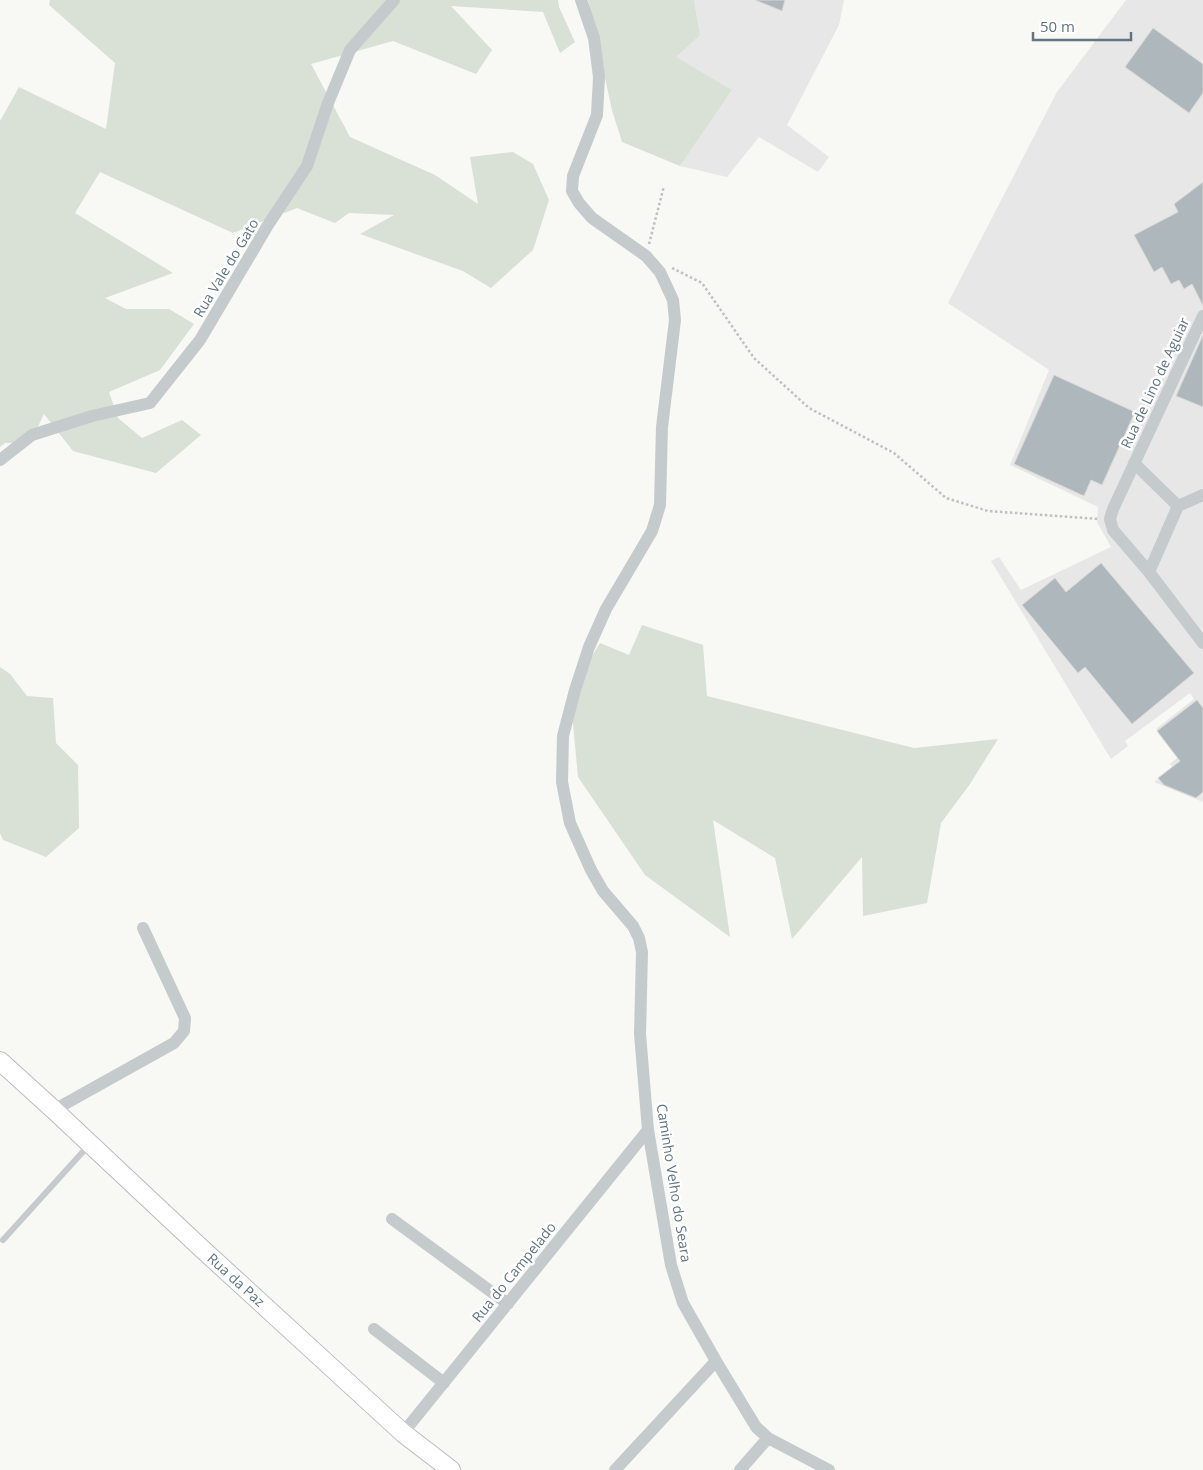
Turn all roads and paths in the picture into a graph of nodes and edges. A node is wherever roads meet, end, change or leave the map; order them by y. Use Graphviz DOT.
graph roads {
  1 [pos="394,0"];
  2 [pos="581,0"];
  3 [pos="664,186"];
  4 [pos="646,256"];
  5 [pos="670,268"];
  6 [pos="1203,316"];
  7 [pos="0,460"];
  8 [pos="1134,463"];
  9 [pos="1203,495"];
  10 [pos="1178,506"];
  11 [pos="1110,519"];
  12 [pos="1149,572"];
  13 [pos="1203,643"];
  14 [pos="143,928"];
  15 [pos="0,1047"];
  16 [pos="0,1061"];
  17 [pos="27,1084"];
  18 [pos="54,1110"];
  19 [pos="648,1130"];
  20 [pos="90,1144"];
  21 [pos="392,1218"];
  22 [pos="4,1240"];
  23 [pos="508,1304"];
  24 [pos="374,1329"];
  25 [pos="716,1362"];
  26 [pos="444,1383"];
  27 [pos="403,1433"];
  28 [pos="768,1438"];
  29 [pos="451,1470"];
  30 [pos="615,1470"];
  31 [pos="740,1470"];
  32 [pos="829,1470"];
  1 -- 7 [label="street, Rua Vale do Gato"];
  2 -- 4 [label="street, Caminho Velho do Seara"];
  3 -- 4 [label="path"];
  4 -- 19 [label="street, Caminho Velho do Seara"];
  5 -- 11 [label="path"];
  6 -- 8 [label="street, Rua de Lino de Aguiar"];
  8 -- 10 [label="street"];
  8 -- 11 [label="street, Rua de Lino de Aguiar"];
  9 -- 10 [label="street"];
  10 -- 12 [label="street"];
  11 -- 12 [label="street"];
  12 -- 13 [label="street"];
  14 -- 18 [label="street"];
  15 -- 17 [label="main road"];
  16 -- 17 [label="main road"];
  17 -- 18 [label="main road, Rua da Paz"];
  18 -- 20 [label="main road, Rua da Paz"];
  19 -- 23 [label="street, Rua do Campelado"];
  19 -- 25 [label="street, Caminho Velho do Seara"];
  20 -- 22 [label="lane"];
  20 -- 27 [label="main road, Rua da Paz"];
  21 -- 23 [label="street"];
  23 -- 26 [label="street, Rua do Campelado"];
  24 -- 26 [label="street"];
  25 -- 28 [label="street, Caminho Velho do Seara"];
  25 -- 30 [label="street"];
  26 -- 27 [label="street, Rua do Campelado"];
  27 -- 29 [label="main road, Rua da Paz"];
  28 -- 31 [label="street"];
  28 -- 32 [label="street, Caminho Velho do Seara"];
}
